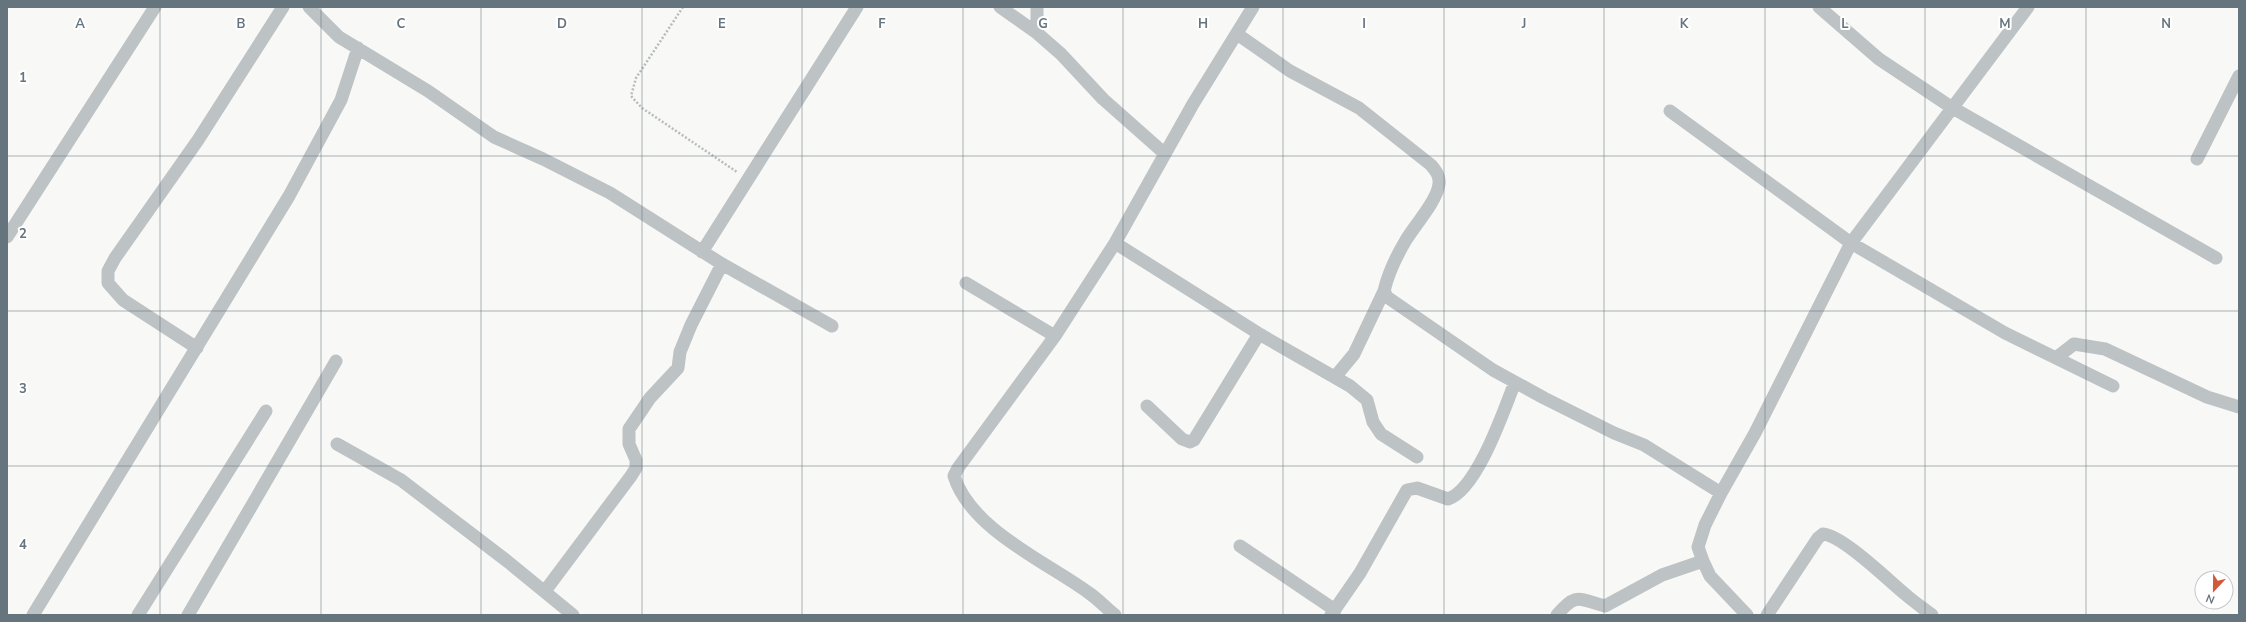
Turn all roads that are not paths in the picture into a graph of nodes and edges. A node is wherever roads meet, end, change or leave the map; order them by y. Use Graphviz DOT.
graph roads {
  1 [pos="155,7"];
  2 [pos="284,7"];
  3 [pos="309,7"];
  4 [pos="857,7"];
  5 [pos="1000,7"];
  6 [pos="1037,7"];
  7 [pos="1254,7"];
  8 [pos="1819,7"];
  9 [pos="2028,7"];
  10 [pos="1246,13"];
  11 [pos="1038,33"];
  12 [pos="1237,34"];
  13 [pos="358,48"];
  14 [pos="2239,76"];
  15 [pos="1951,107"];
  16 [pos="1670,111"];
  17 [pos="1164,153"];
  18 [pos="2197,159"];
  19 [pos="7,237"];
  20 [pos="1114,243"];
  21 [pos="1851,243"];
  22 [pos="702,252"];
  23 [pos="2216,258"];
  24 [pos="722,264"];
  25 [pos="966,283"];
  26 [pos="1384,291"];
  27 [pos="832,326"];
  28 [pos="1258,334"];
  29 [pos="1055,336"];
  30 [pos="197,348"];
  31 [pos="2056,358"];
  32 [pos="336,361"];
  33 [pos="1335,377"];
  34 [pos="1515,382"];
  35 [pos="2114,386"];
  36 [pos="1147,406"];
  37 [pos="2239,407"];
  38 [pos="266,411"];
  39 [pos="337,444"];
  40 [pos="1417,457"];
  41 [pos="1721,493"];
  42 [pos="1240,546"];
  43 [pos="1703,561"];
  44 [pos="545,592"];
  45 [pos="1333,613"];
  46 [pos="33,615"];
  47 [pos="138,615"];
  48 [pos="188,615"];
  49 [pos="573,615"];
  50 [pos="1115,615"];
  51 [pos="1557,615"];
  52 [pos="1747,615"];
  53 [pos="1766,615"];
  54 [pos="1932,615"];
  1 -- 19 [label="street"];
  2 -- 30 [label="street"];
  3 -- 13 [label="street"];
  4 -- 22 [label="street"];
  5 -- 11 [label="street"];
  6 -- 11 [label="street"];
  7 -- 10 [label="street"];
  8 -- 15 [label="street"];
  9 -- 15 [label="street"];
  10 -- 12 [label="street"];
  11 -- 17 [label="street"];
  12 -- 17 [label="street"];
  12 -- 26 [label="street"];
  13 -- 22 [label="street"];
  13 -- 30 [label="street"];
  14 -- 18 [label="street"];
  15 -- 21 [label="street"];
  15 -- 23 [label="street"];
  16 -- 21 [label="street"];
  17 -- 20 [label="street"];
  20 -- 28 [label="street"];
  20 -- 29 [label="street"];
  21 -- 31 [label="street"];
  21 -- 41 [label="street"];
  22 -- 24 [label="street"];
  24 -- 27 [label="street"];
  24 -- 44 [label="street"];
  25 -- 29 [label="street"];
  26 -- 33 [label="street"];
  26 -- 34 [label="street"];
  28 -- 33 [label="street"];
  28 -- 36 [label="street"];
  29 -- 50 [label="street"];
  30 -- 46 [label="street"];
  31 -- 35 [label="street"];
  31 -- 37 [label="street"];
  32 -- 48 [label="street"];
  33 -- 40 [label="street"];
  34 -- 41 [label="street"];
  34 -- 45 [label="street"];
  38 -- 47 [label="street"];
  39 -- 44 [label="street"];
  41 -- 43 [label="street"];
  42 -- 45 [label="street"];
  43 -- 51 [label="street"];
  43 -- 52 [label="street"];
  44 -- 49 [label="street"];
  53 -- 54 [label="street"];
}
